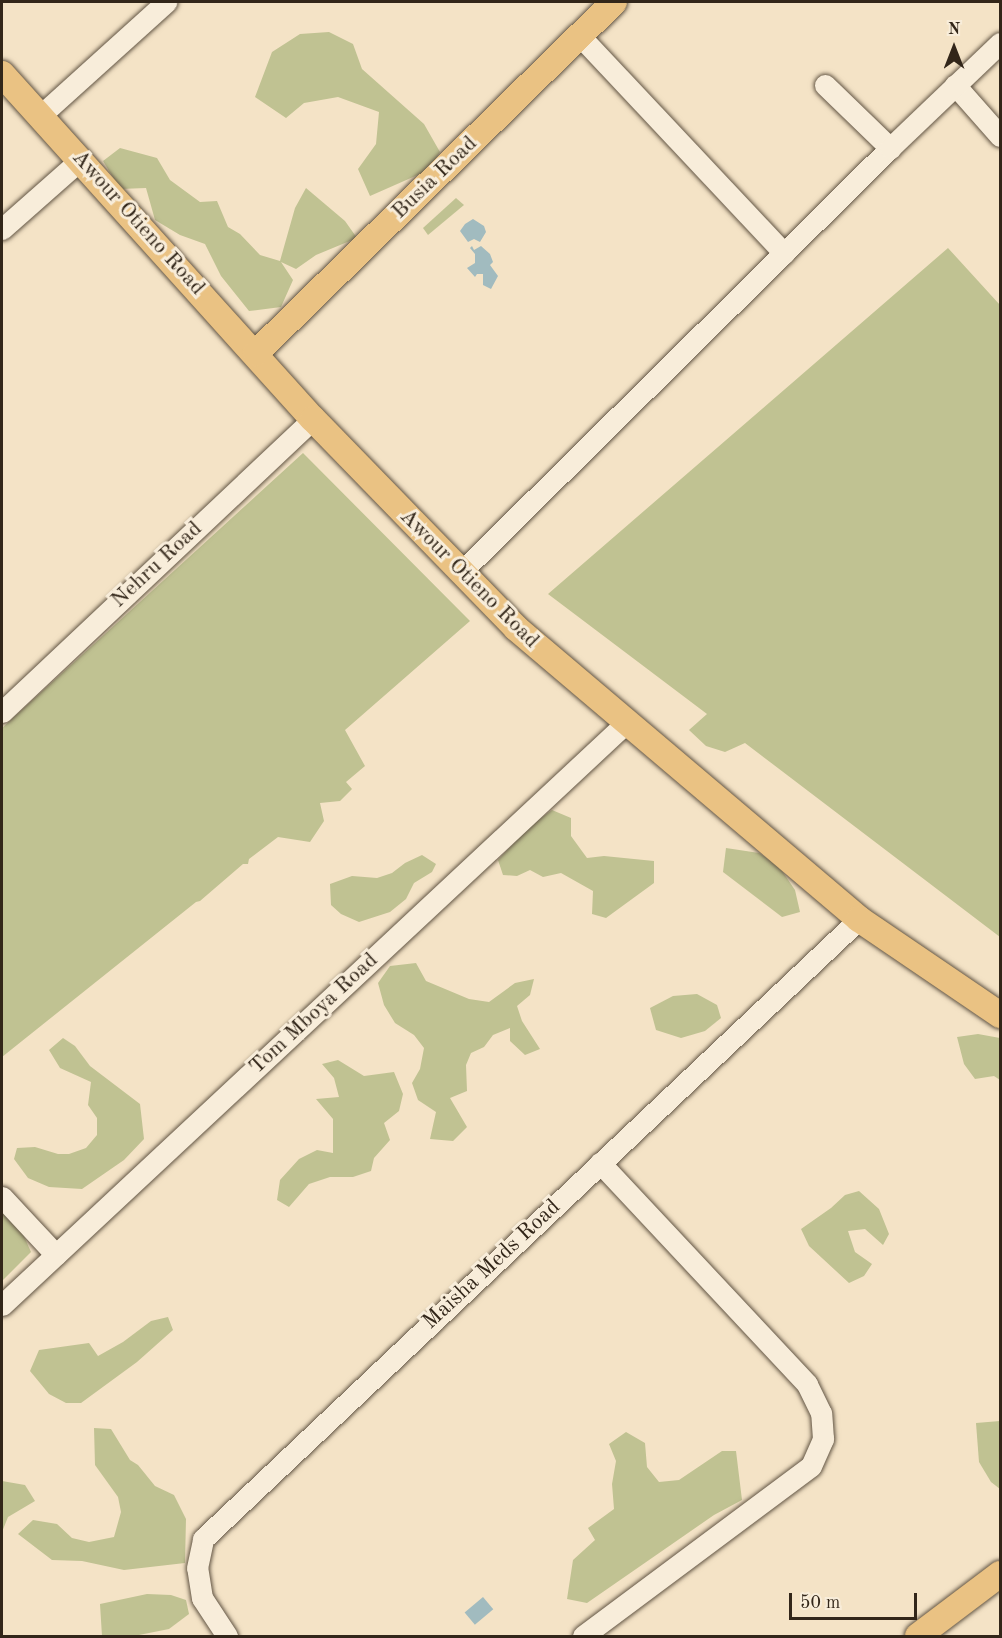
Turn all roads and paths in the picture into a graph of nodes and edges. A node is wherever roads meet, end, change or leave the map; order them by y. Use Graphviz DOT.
graph roads {
  1 [pos="166,2"];
  2 [pos="614,2"];
  3 [pos="580,36"];
  4 [pos="1000,43"];
  5 [pos="2,74"];
  6 [pos="825,85"];
  7 [pos="955,85"];
  8 [pos="41,115"];
  9 [pos="1000,136"];
  10 [pos="890,148"];
  11 [pos="81,159"];
  12 [pos="2,230"];
  13 [pos="784,253"];
  14 [pos="256,353"];
  15 [pos="313,419"];
  16 [pos="461,572"];
  17 [pos="2,712"];
  18 [pos="626,723"];
  19 [pos="859,919"];
  20 [pos="1000,1015"];
  21 [pos="600,1163"];
  22 [pos="2,1197"];
  23 [pos="56,1255"];
  24 [pos="2,1305"];
  25 [pos="1000,1574"];
  26 [pos="227,1636"];
  27 [pos="583,1636"];
  28 [pos="918,1636"];
  1 -- 8 [label="street"];
  2 -- 3 [label="main road, Busia Road"];
  3 -- 13 [label="street"];
  3 -- 14 [label="main road, Busia Road"];
  4 -- 7 [label="street"];
  5 -- 8 [label="main road, Awour Otieno Road"];
  6 -- 10 [label="street"];
  7 -- 9 [label="street"];
  7 -- 10 [label="street"];
  8 -- 11 [label="main road, Awour Otieno Road"];
  10 -- 13 [label="street"];
  11 -- 12 [label="street"];
  11 -- 14 [label="main road, Awour Otieno Road"];
  13 -- 16 [label="street"];
  14 -- 15 [label="main road, Awour Otieno Road"];
  15 -- 16 [label="main road, Awour Otieno Road"];
  15 -- 17 [label="street, Nehru Road"];
  16 -- 18 [label="main road, Awour Otieno Road"];
  18 -- 19 [label="main road, Awour Otieno Road"];
  18 -- 23 [label="street, Tom Mboya Road"];
  19 -- 20 [label="main road, Awour Otieno Road"];
  19 -- 21 [label="street, Maisha Meds Road"];
  21 -- 26 [label="street, Maisha Meds Road"];
  21 -- 27 [label="street"];
  22 -- 23 [label="street"];
  23 -- 24 [label="street, Tom Mboya Road"];
  25 -- 28 [label="main road"];
}
